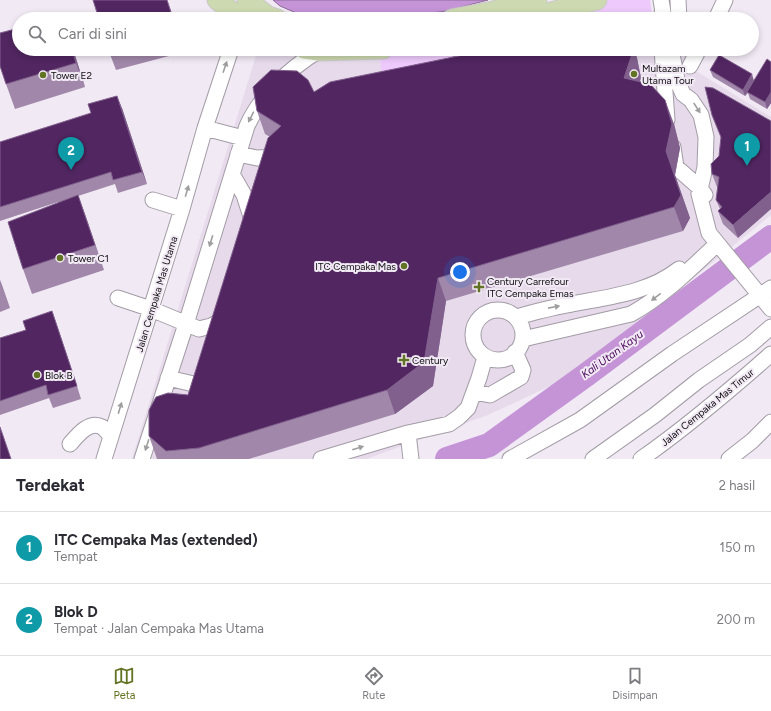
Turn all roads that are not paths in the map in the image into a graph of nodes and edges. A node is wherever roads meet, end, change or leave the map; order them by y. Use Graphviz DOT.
graph roads {
  1 [pos="217,0"];
  2 [pos="247,0"];
  3 [pos="537,0"];
  4 [pos="597,0"];
  5 [pos="661,0"];
  6 [pos="678,0"];
  7 [pos="725,0"];
  8 [pos="233,12"];
  9 [pos="263,12"];
  10 [pos="488,12"];
  11 [pos="551,12"];
  12 [pos="663,12"];
  13 [pos="679,12"];
  14 [pos="719,12"];
  15 [pos="229,56"];
  16 [pos="309,56"];
  17 [pos="471,56"];
  18 [pos="483,56"];
  19 [pos="662,56"];
  20 [pos="672,56"];
  21 [pos="695,56"];
  22 [pos="690,66"];
  23 [pos="664,82"];
  24 [pos="683,94"];
  25 [pos="649,98"];
  26 [pos="666,102"];
  27 [pos="205,128"];
  28 [pos="243,138"];
  29 [pos="238,154"];
  30 [pos="269,172"];
  31 [pos="232,174"];
  32 [pos="700,188"];
  33 [pos="722,197"];
  34 [pos="261,198"];
  35 [pos="153,200"];
  36 [pos="182,209"];
  37 [pos="716,242"];
  38 [pos="672,279"];
  39 [pos="766,292"];
  40 [pos="118,298"];
  41 [pos="151,309"];
  42 [pos="771,309"];
  43 [pos="516,317"];
  44 [pos="186,324"];
  45 [pos="771,327"];
  46 [pos="519,346"];
  47 [pos="771,354"];
  48 [pos="485,357"];
  49 [pos="168,378"];
  50 [pos="474,392"];
  51 [pos="213,402"];
  52 [pos="771,422"];
  53 [pos="408,433"];
  54 [pos="111,436"];
  55 [pos="70,444"];
  56 [pos="104,459"];
  57 [pos="142,459"];
  58 [pos="321,459"];
  59 [pos="411,459"];
  60 [pos="510,459"];
  61 [pos="593,459"];
  62 [pos="641,459"];
  63 [pos="729,459"];
  1 -- 8 [label="main road"];
  2 -- 9 [label="main road"];
  3 -- 10 [label="main road"];
  4 -- 11 [label="main road"];
  5 -- 12 [label="street"];
  6 -- 13 [label="street"];
  7 -- 14 [label="street"];
  27 -- 15 [label="street, Jalan Cempaka Mas Utama, one-way"];
  16 -- 28 [label="street, one-way"];
  17 -- 18 [label="street"];
  19 -- 23 [label="street"];
  20 -- 24 [label="street"];
  21 -- 22 [label="street"];
  23 -- 25 [label="street"];
  23 -- 26 [label="street"];
  24 -- 26 [label="street"];
  24 -- 32 [label="street, one-way"];
  26 -- 32 [label="street"];
  27 -- 28 [label="street"];
  36 -- 27 [label="street, Jalan Cempaka Mas Utama, one-way"];
  28 -- 29 [label="street"];
  29 -- 30 [label="street"];
  29 -- 31 [label="street"];
  31 -- 34 [label="street"];
  31 -- 44 [label="street, one-way"];
  32 -- 33 [label="street"];
  32 -- 37 [label="street"];
  35 -- 36 [label="street"];
  36 -- 41 [label="street, Jalan Cempaka Mas Utama"];
  37 -- 38 [label="street"];
  37 -- 39 [label="street"];
  43 -- 38 [label="street, one-way"];
  38 -- 46 [label="street, one-way"];
  39 -- 42 [label="street"];
  39 -- 60 [label="street"];
  40 -- 41 [label="street"];
  41 -- 44 [label="street"];
  54 -- 41 [label="street, Jalan Cempaka Mas Utama, one-way"];
  43 -- 46 [label="street"];
  43 -- 48 [label="street"];
  44 -- 44 [label="street"];
  44 -- 49 [label="street"];
  45 -- 61 [label="street"];
  46 -- 48 [label="street"];
  46 -- 50 [label="street"];
  47 -- 62 [label="street, Jalan Cempaka Mas Timur"];
  48 -- 50 [label="street"];
  49 -- 51 [label="street"];
  49 -- 57 [label="street, one-way"];
  50 -- 53 [label="street"];
  52 -- 63 [label="street"];
  58 -- 53 [label="street, one-way"];
  53 -- 59 [label="street"];
  54 -- 55 [label="street"];
  54 -- 56 [label="street, Jalan Cempaka Mas Utama"];
}
